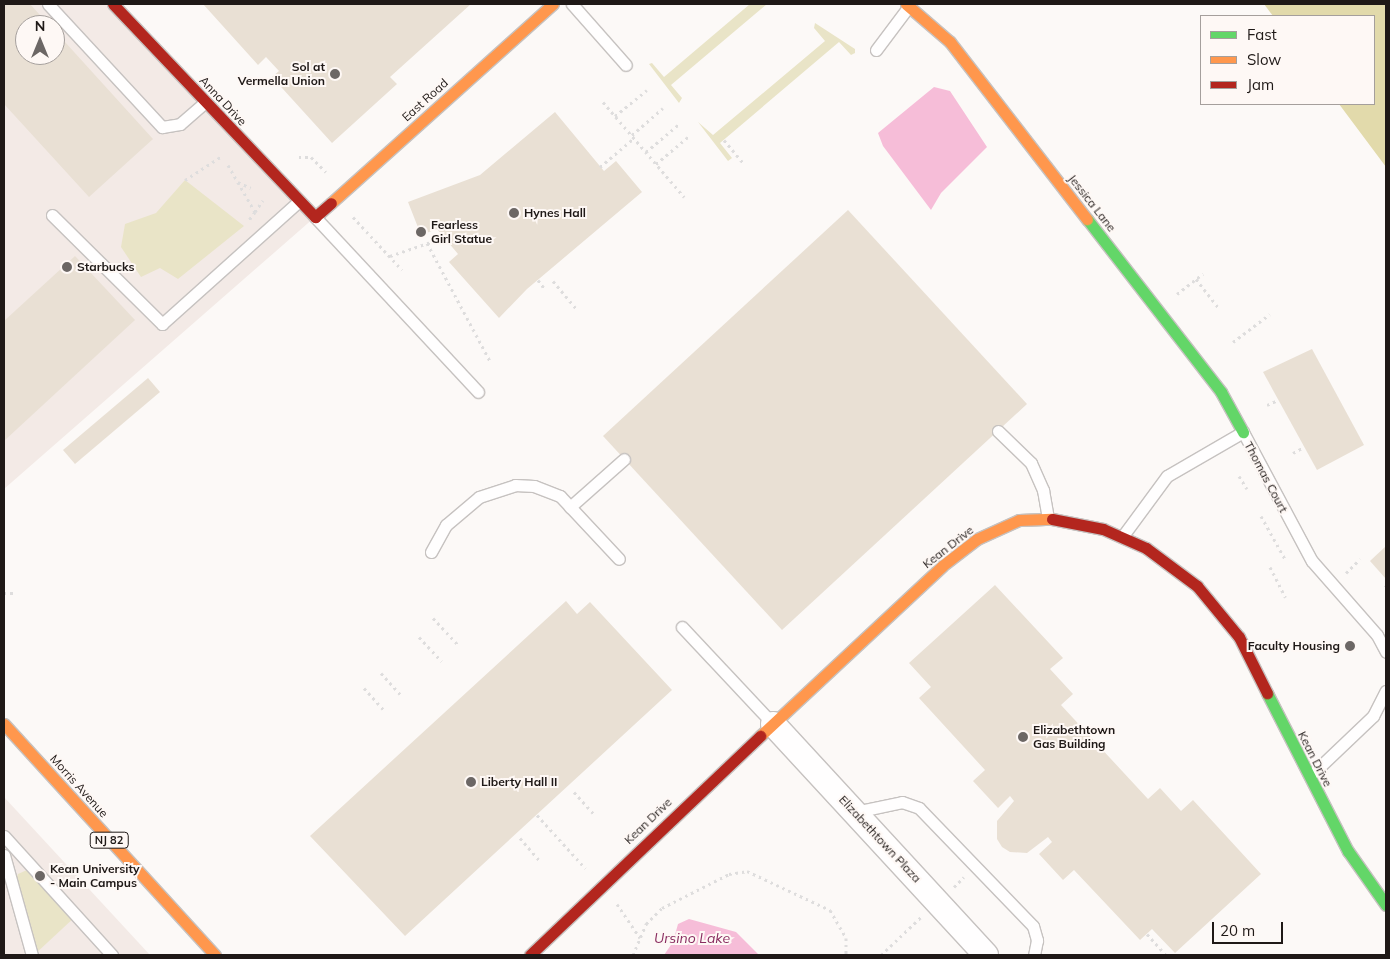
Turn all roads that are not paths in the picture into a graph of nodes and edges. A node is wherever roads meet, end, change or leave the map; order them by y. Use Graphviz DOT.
graph roads {
  1 [pos="48,4"];
  2 [pos="113,4"];
  3 [pos="553,4"];
  4 [pos="572,4"];
  5 [pos="908,5"];
  6 [pos="876,50"];
  7 [pos="626,65"];
  8 [pos="205,102"];
  9 [pos="299,201"];
  10 [pos="52,215"];
  11 [pos="314,217"];
  12 [pos="478,392"];
  13 [pos="998,431"];
  14 [pos="1243,432"];
  15 [pos="624,459"];
  16 [pos="570,507"];
  17 [pos="1048,519"];
  18 [pos="1122,537"];
  19 [pos="431,552"];
  20 [pos="619,560"];
  21 [pos="682,628"];
  22 [pos="1386,652"];
  23 [pos="1386,691"];
  24 [pos="4,724"];
  25 [pos="773,724"];
  26 [pos="1309,777"];
  27 [pos="855,812"];
  28 [pos="4,836"];
  29 [pos="4,855"];
  30 [pos="1386,905"];
  31 [pos="32,955"];
  32 [pos="112,955"];
  33 [pos="215,955"];
  34 [pos="530,955"];
  35 [pos="986,955"];
  36 [pos="1034,955"];
  1 -- 8 [label="lane"];
  2 -- 8 [label="street, Anna Drive"];
  3 -- 11 [label="street, East Road"];
  4 -- 7 [label="lane"];
  5 -- 6 [label="lane"];
  5 -- 14 [label="street, Jessica Lane"];
  8 -- 9 [label="street, Anna Drive"];
  9 -- 10 [label="lane"];
  9 -- 11 [label="street, Anna Drive"];
  11 -- 12 [label="lane"];
  13 -- 17 [label="lane"];
  14 -- 18 [label="lane, Thomas Court"];
  14 -- 22 [label="lane, Thomas Court"];
  15 -- 16 [label="lane"];
  16 -- 19 [label="lane"];
  16 -- 20 [label="lane"];
  17 -- 18 [label="street, Kean Drive"];
  17 -- 25 [label="street, Kean Drive"];
  18 -- 26 [label="street, Kean Drive"];
  21 -- 25 [label="lane"];
  23 -- 26 [label="lane"];
  24 -- 33 [label="street, Morris Avenue / NJ 82"];
  25 -- 27 [label="street, Elizabethtown Plaza"];
  25 -- 34 [label="street, Kean Drive"];
  26 -- 30 [label="street, Kean Drive"];
  27 -- 35 [label="street, Elizabethtown Plaza"];
  27 -- 36 [label="lane"];
  28 -- 32 [label="lane"];
  29 -- 31 [label="lane"];
}
